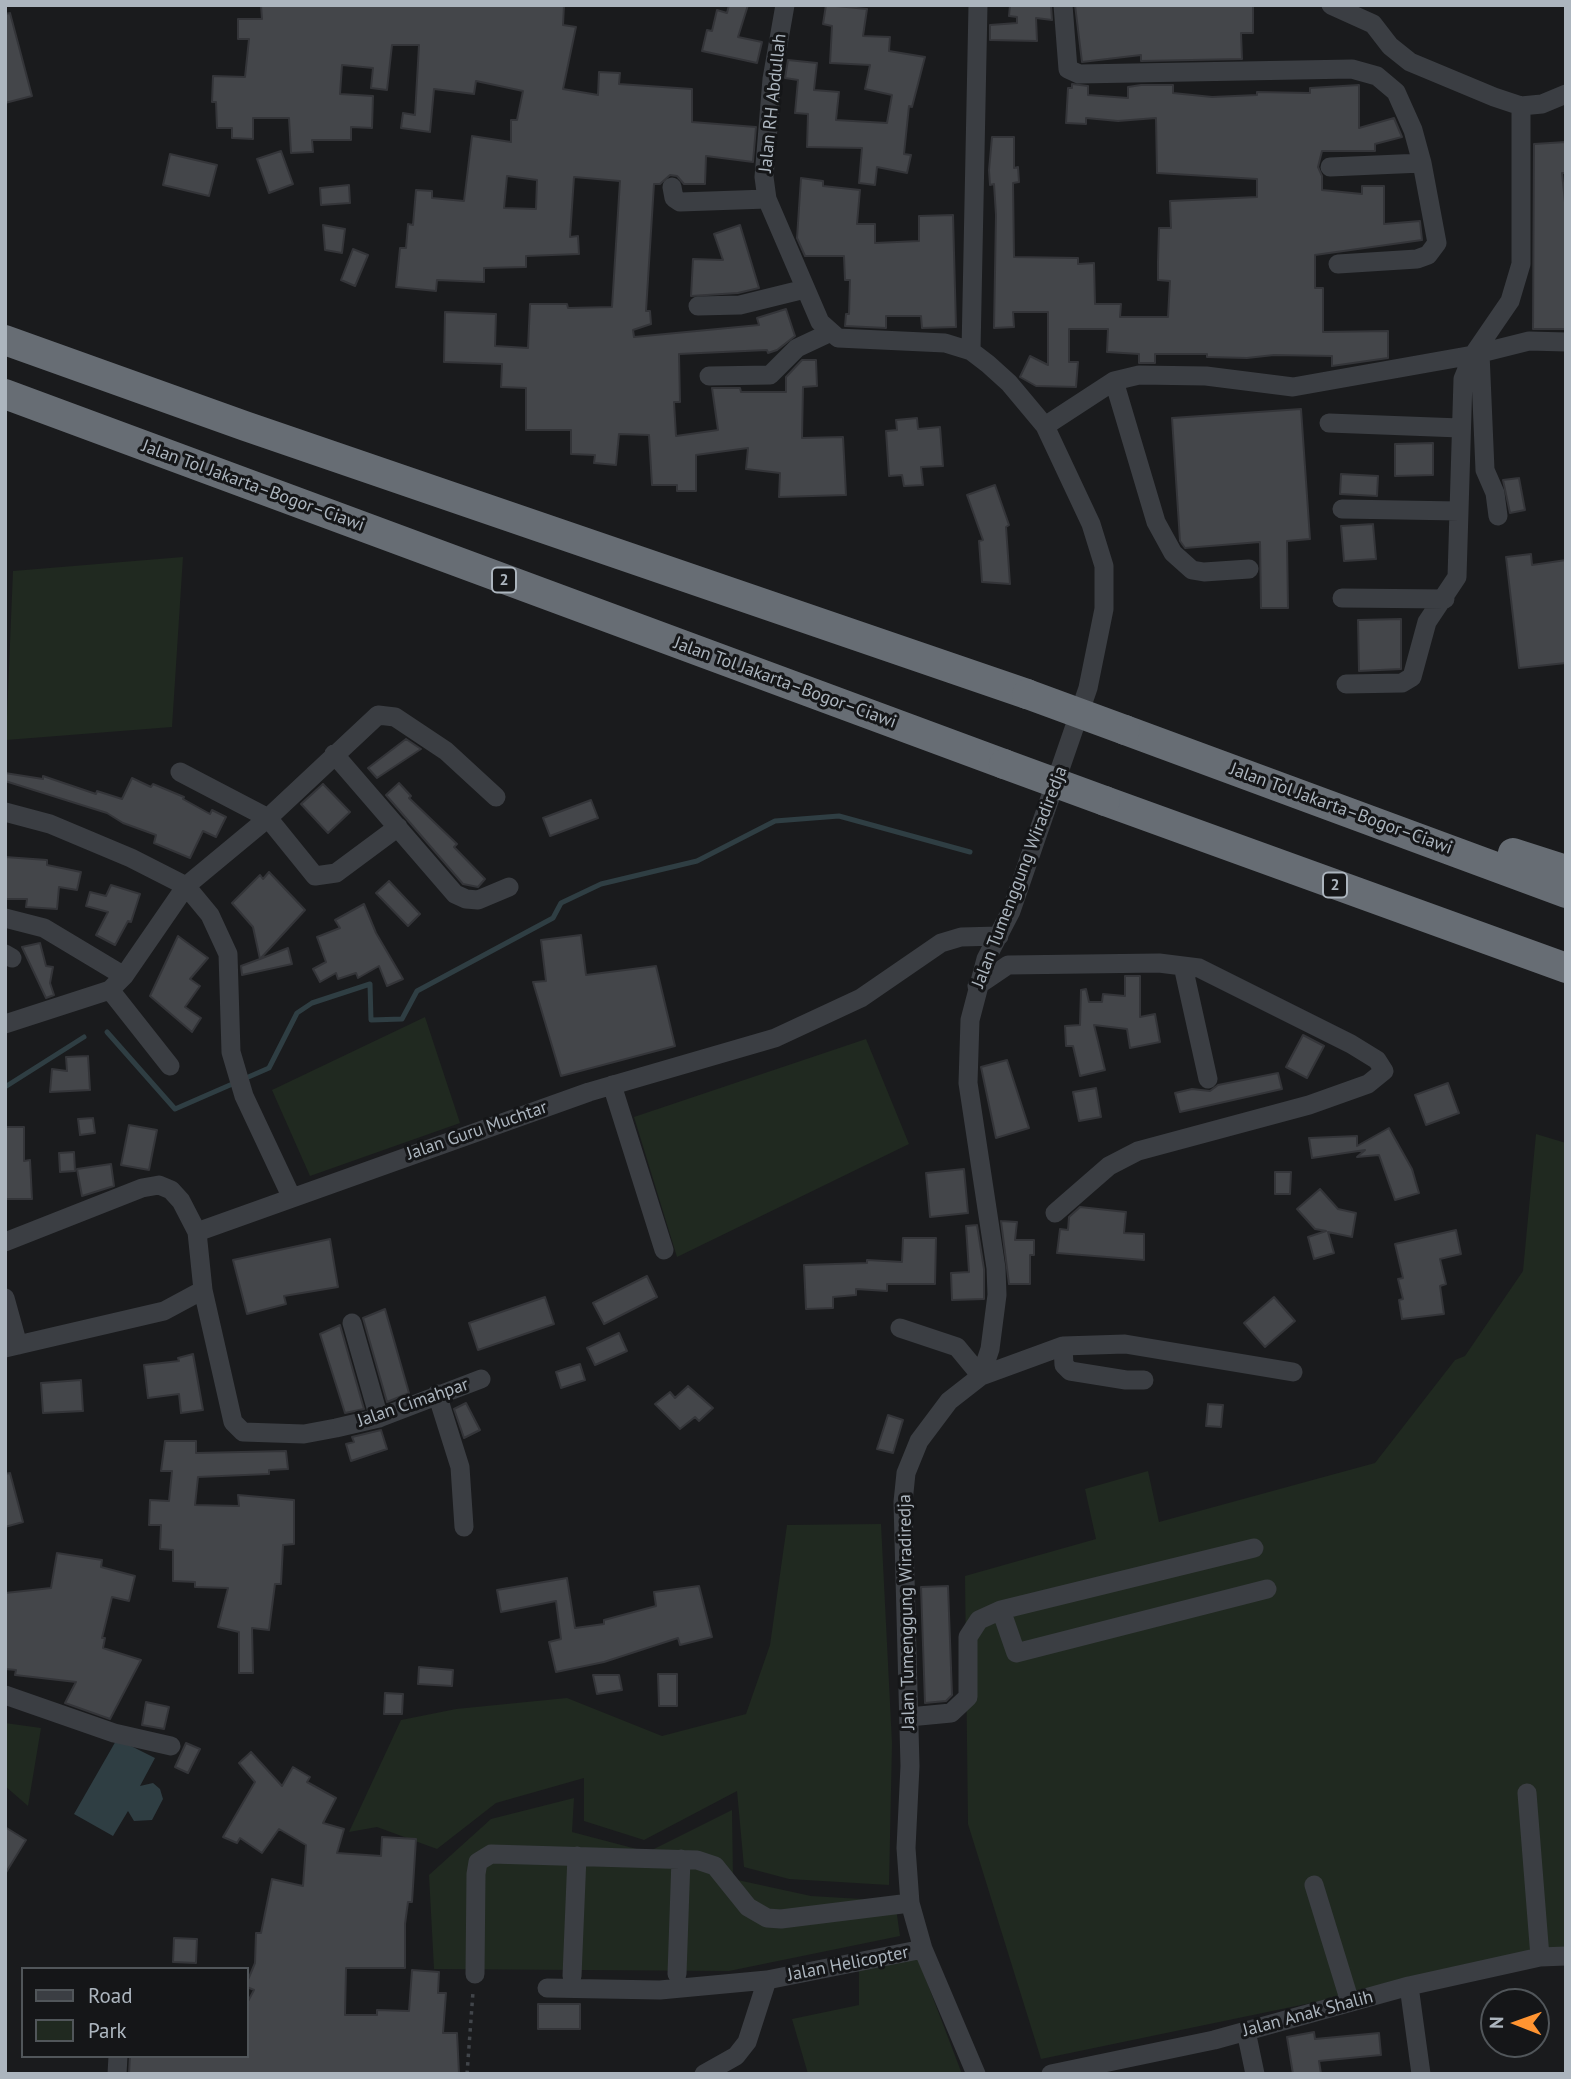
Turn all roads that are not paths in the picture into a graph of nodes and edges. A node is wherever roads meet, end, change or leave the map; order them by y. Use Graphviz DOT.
graph roads {
  1 [pos="785,5"];
  2 [pos="978,5"];
  3 [pos="1063,5"];
  4 [pos="1331,5"];
  5 [pos="1566,94"];
  6 [pos="1521,106"];
  7 [pos="1422,163"];
  8 [pos="1330,167"];
  9 [pos="671,187"];
  10 [pos="767,200"];
  11 [pos="1338,264"];
  12 [pos="805,289"];
  13 [pos="698,306"];
  14 [pos="829,333"];
  15 [pos="5,340"];
  16 [pos="1566,342"];
  17 [pos="971,351"];
  18 [pos="1477,354"];
  19 [pos="709,376"];
  20 [pos="1114,381"];
  21 [pos="5,394"];
  22 [pos="1329,423"];
  23 [pos="1045,426"];
  24 [pos="1460,428"];
  25 [pos="1342,509"];
  26 [pos="1459,511"];
  27 [pos="1498,516"];
  28 [pos="1249,569"];
  29 [pos="1342,598"];
  30 [pos="1445,599"];
  31 [pos="1346,684"];
  32 [pos="334,754"];
  33 [pos="180,772"];
  34 [pos="496,797"];
  35 [pos="1344,809"];
  36 [pos="5,811"];
  37 [pos="268,818"];
  38 [pos="398,827"];
  39 [pos="1236,849"];
  40 [pos="1566,870"];
  41 [pos="186,886"];
  42 [pos="509,887"];
  43 [pos="1566,893"];
  44 [pos="5,918"];
  45 [pos="999,936"];
  46 [pos="1183,966"];
  47 [pos="1566,968"];
  48 [pos="124,976"];
  49 [pos="977,986"];
  50 [pos="110,990"];
  51 [pos="1566,990"];
  52 [pos="5,1024"];
  53 [pos="170,1066"];
  54 [pos="1208,1079"];
  55 [pos="612,1085"];
  56 [pos="291,1196"];
  57 [pos="1055,1213"];
  58 [pos="197,1232"];
  59 [pos="5,1242"];
  60 [pos="664,1250"];
  61 [pos="203,1290"];
  62 [pos="5,1298"];
  63 [pos="352,1323"];
  64 [pos="900,1328"];
  65 [pos="1063,1346"];
  66 [pos="12,1347"];
  67 [pos="1293,1372"];
  68 [pos="981,1376"];
  69 [pos="481,1379"];
  70 [pos="1144,1380"];
  71 [pos="437,1394"];
  72 [pos="379,1418"];
  73 [pos="464,1527"];
  74 [pos="1254,1548"];
  75 [pos="1267,1589"];
  76 [pos="1001,1610"];
  77 [pos="5,1695"];
  78 [pos="909,1717"];
  79 [pos="171,1746"];
  80 [pos="1527,1793"];
  81 [pos="577,1856"];
  82 [pos="681,1859"];
  83 [pos="1314,1885"];
  84 [pos="910,1903"];
  85 [pos="923,1949"];
  86 [pos="1566,1956"];
  87 [pos="1540,1957"];
  88 [pos="475,1974"];
  89 [pos="677,1974"];
  90 [pos="572,1976"];
  91 [pos="767,1980"];
  92 [pos="1409,1986"];
  93 [pos="547,1987"];
  94 [pos="1350,2002"];
  95 [pos="1246,2031"];
  96 [pos="1073,2072"];
  97 [pos="704,2074"];
  98 [pos="976,2074"];
  99 [pos="1051,2074"];
  100 [pos="1255,2074"];
  101 [pos="1420,2074"];
  1 -- 10 [label="street, Jalan RH Abdullah"];
  2 -- 17 [label="street"];
  3 -- 7 [label="street"];
  4 -- 6 [label="street"];
  5 -- 6 [label="street"];
  6 -- 18 [label="street"];
  7 -- 8 [label="street"];
  7 -- 11 [label="street"];
  9 -- 10 [label="street"];
  10 -- 12 [label="street, Jalan RH Abdullah"];
  12 -- 13 [label="street"];
  12 -- 14 [label="street, Jalan RH Abdullah"];
  14 -- 17 [label="street"];
  14 -- 19 [label="street"];
  15 -- 35 [label="highway, Jalan Tol Jakarta–Bogor–Ciawi, bridge"];
  16 -- 18 [label="street"];
  17 -- 23 [label="street"];
  18 -- 20 [label="street"];
  18 -- 24 [label="street"];
  18 -- 27 [label="street"];
  20 -- 23 [label="street"];
  20 -- 28 [label="street"];
  21 -- 39 [label="highway, Jalan Tol Jakarta–Bogor–Ciawi / 2, bridge"];
  22 -- 24 [label="street"];
  23 -- 45 [label="street, Jalan Tumenggung Wiradiredja"];
  24 -- 26 [label="street"];
  25 -- 26 [label="street"];
  26 -- 30 [label="street"];
  29 -- 30 [label="street"];
  30 -- 31 [label="street"];
  32 -- 34 [label="street"];
  32 -- 37 [label="street"];
  32 -- 38 [label="street"];
  33 -- 37 [label="street"];
  35 -- 40 [label="highway"];
  35 -- 43 [label="highway, Jalan Tol Jakarta–Bogor–Ciawi"];
  36 -- 41 [label="street"];
  37 -- 38 [label="street"];
  37 -- 41 [label="street"];
  38 -- 42 [label="street"];
  39 -- 47 [label="highway, Jalan Tol Jakarta–Bogor–Ciawi / 2"];
  39 -- 51 [label="highway"];
  41 -- 48 [label="street"];
  41 -- 56 [label="street"];
  44 -- 48 [label="street"];
  45 -- 49 [label="street, Jalan Tumenggung Wiradiredja"];
  45 -- 55 [label="street, Jalan Guru Muchtar"];
  46 -- 49 [label="street"];
  46 -- 54 [label="street"];
  46 -- 57 [label="street"];
  48 -- 50 [label="street"];
  49 -- 68 [label="street, Jalan Tumenggung Wiradiredja"];
  50 -- 52 [label="street"];
  50 -- 53 [label="street"];
  55 -- 56 [label="street, Jalan Guru Muchtar"];
  55 -- 60 [label="street"];
  56 -- 58 [label="street, Jalan Guru Muchtar"];
  58 -- 59 [label="street"];
  58 -- 61 [label="street"];
  61 -- 66 [label="street"];
  61 -- 72 [label="street, Jalan Cimahpar"];
  62 -- 66 [label="street"];
  63 -- 72 [label="street"];
  64 -- 68 [label="street"];
  65 -- 67 [label="street"];
  65 -- 68 [label="street"];
  65 -- 70 [label="street"];
  68 -- 78 [label="street, Jalan Tumenggung Wiradiredja"];
  69 -- 71 [label="street, Jalan Cimahpar"];
  71 -- 72 [label="street, Jalan Cimahpar"];
  71 -- 73 [label="street"];
  74 -- 76 [label="street"];
  75 -- 76 [label="street"];
  76 -- 78 [label="street"];
  77 -- 79 [label="street"];
  78 -- 84 [label="street, Jalan Tumenggung Wiradiredja"];
  80 -- 87 [label="street"];
  81 -- 82 [label="street"];
  81 -- 88 [label="street"];
  81 -- 90 [label="street"];
  82 -- 84 [label="street"];
  82 -- 89 [label="street"];
  83 -- 94 [label="street"];
  84 -- 85 [label="street, Jalan Tumenggung Wiradiredja"];
  85 -- 91 [label="street, Jalan Helicopter"];
  85 -- 98 [label="street, Jalan Tumenggung Wiradiredja"];
  86 -- 87 [label="street, Jalan Anak Shalih"];
  87 -- 92 [label="street, Jalan Anak Shalih"];
  91 -- 93 [label="street"];
  91 -- 97 [label="street, Jalan Helicopter"];
  92 -- 94 [label="street, Jalan Anak Shalih"];
  92 -- 101 [label="street"];
  94 -- 95 [label="street, Jalan Anak Shalih"];
  95 -- 96 [label="street, Jalan Anak Shalih"];
  95 -- 100 [label="street"];
  96 -- 99 [label="street, Jalan Anak Shalih"];
}
